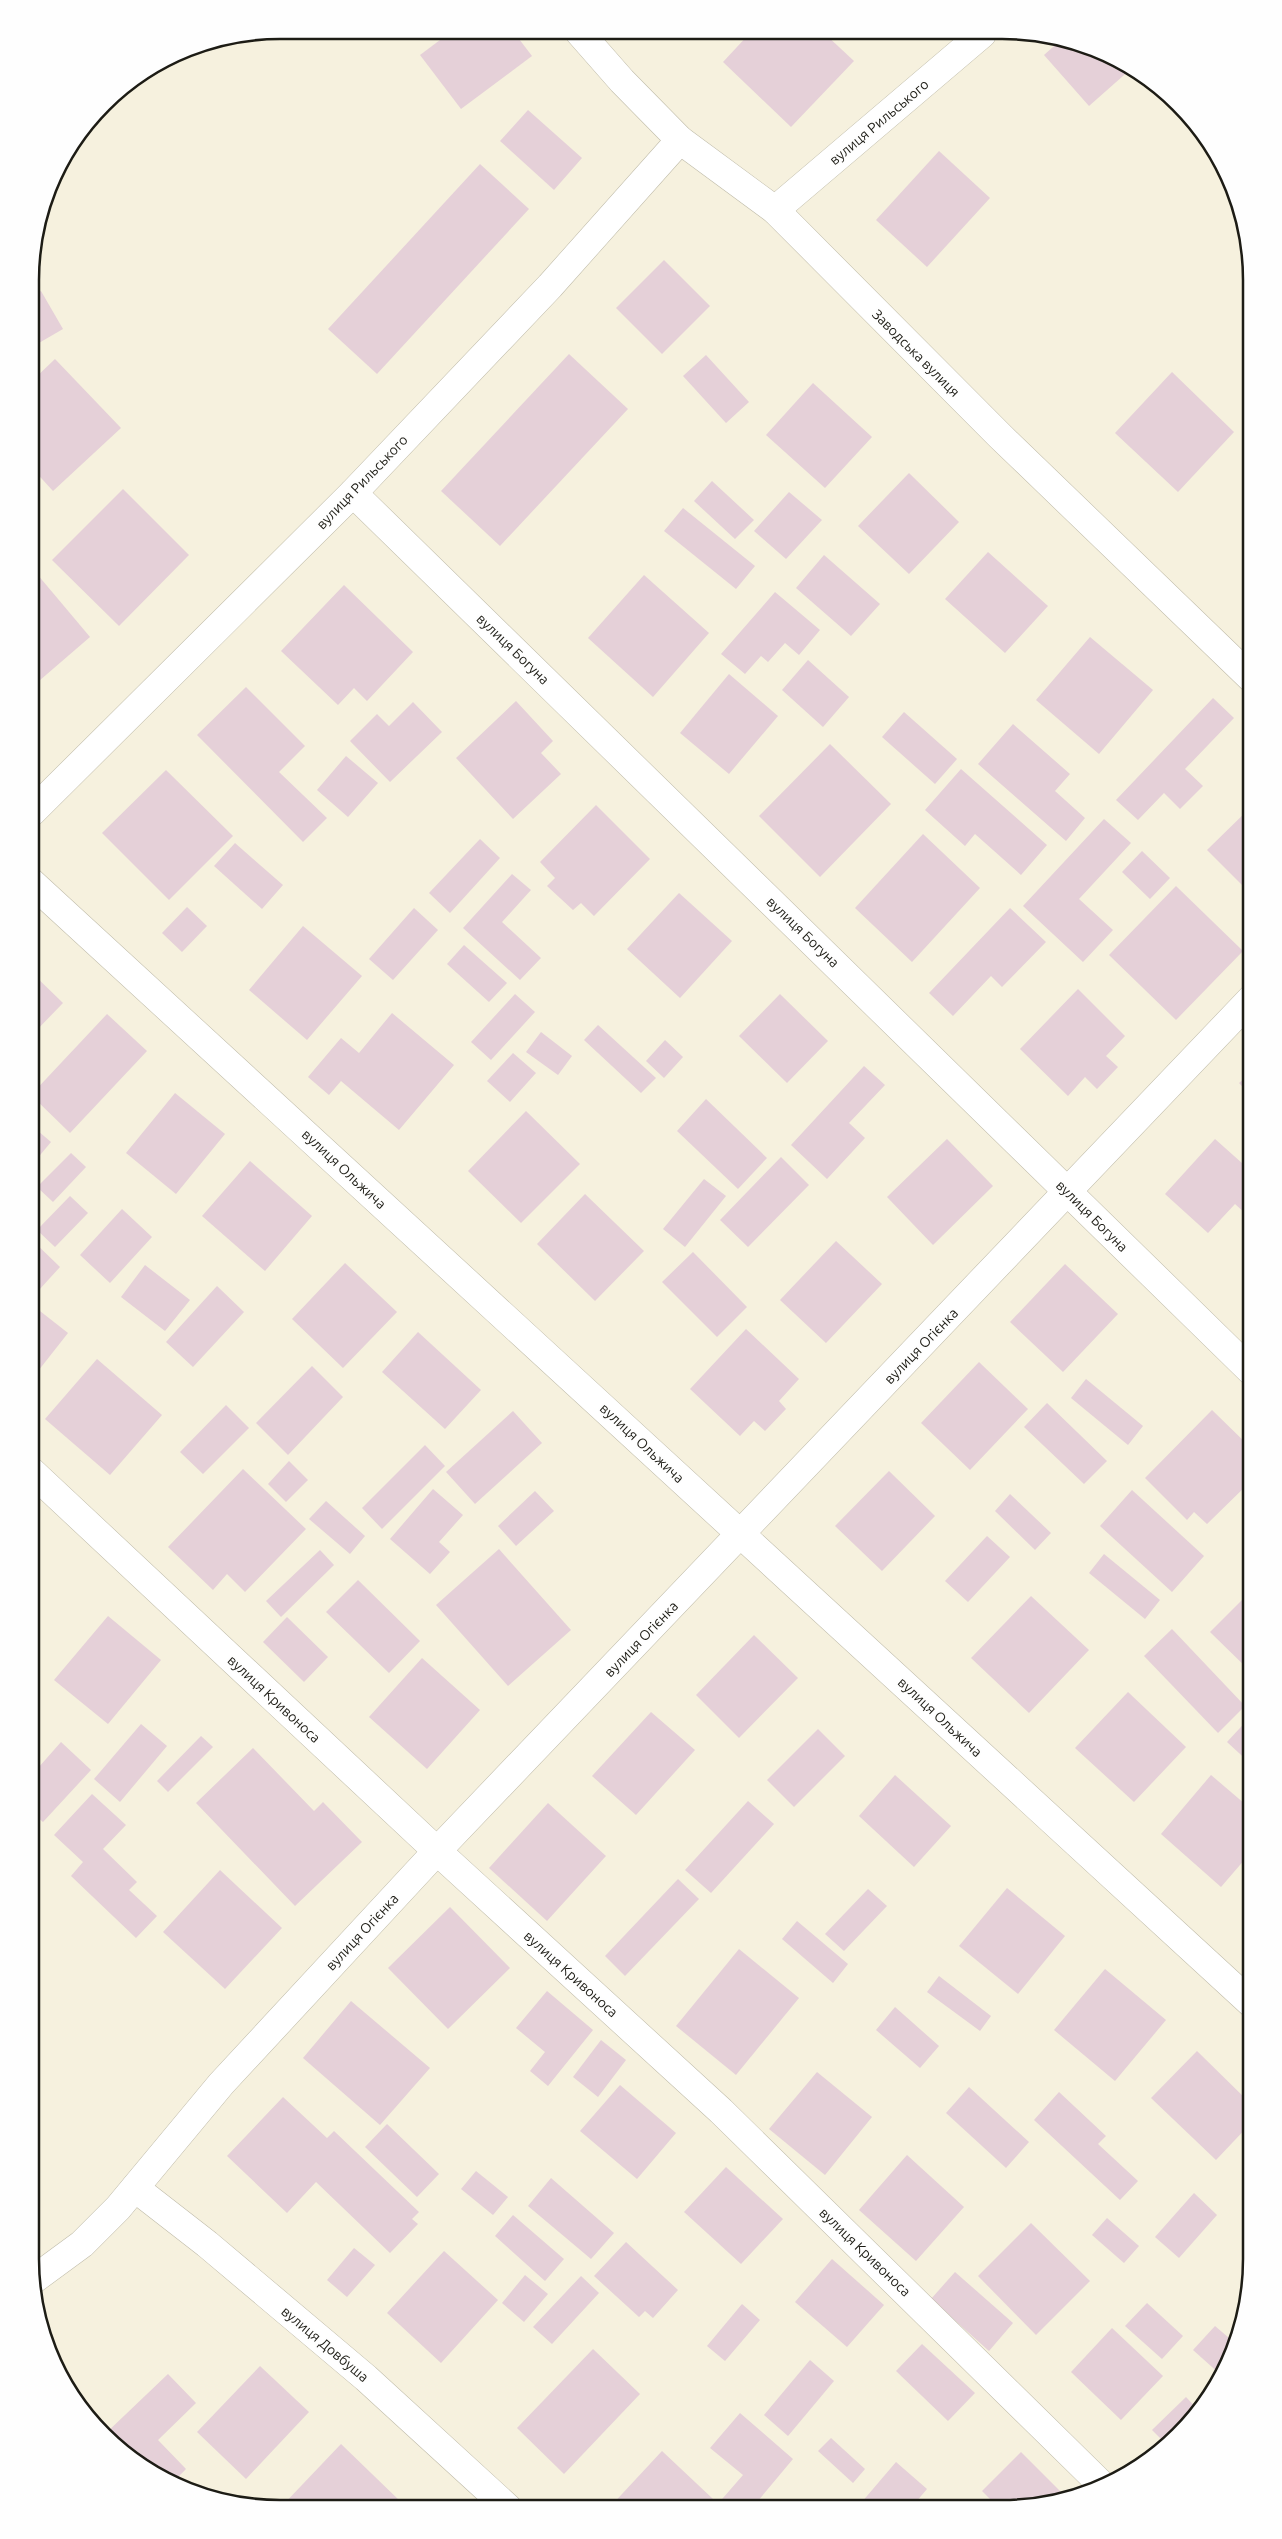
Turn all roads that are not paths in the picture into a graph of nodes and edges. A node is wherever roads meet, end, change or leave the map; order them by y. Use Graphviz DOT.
graph roads {
  1 [pos="585,39"];
  2 [pos="976,39"];
  3 [pos="680,140"];
  4 [pos="775,210"];
  5 [pos="353,493"];
  6 [pos="1243,670"];
  7 [pos="39,805"];
  8 [pos="39,888"];
  9 [pos="1243,1007"];
  10 [pos="1068,1192"];
  11 [pos="1243,1363"];
  12 [pos="39,1478"];
  13 [pos="742,1534"];
  14 [pos="437,1851"];
  15 [pos="1243,1996"];
  16 [pos="135,2188"];
  17 [pos="39,2276"];
  18 [pos="1098,2481"];
  19 [pos="499,2500"];
  1 -- 3 [label="street, Заводська вулиця"];
  2 -- 4 [label="street, вулиця Рильського"];
  3 -- 4 [label="street, Заводська вулиця"];
  3 -- 5 [label="street, вулиця Рильського"];
  4 -- 6 [label="street, Заводська вулиця"];
  5 -- 7 [label="street, вулиця Рильського"];
  5 -- 10 [label="street, вулиця Богуна"];
  8 -- 13 [label="street, вулиця Ольжича"];
  9 -- 10 [label="street, вулиця Огієнка"];
  10 -- 11 [label="street, вулиця Богуна"];
  10 -- 13 [label="street, вулиця Огієнка"];
  12 -- 14 [label="street, вулиця Кривоноса"];
  13 -- 14 [label="street, вулиця Огієнка"];
  13 -- 15 [label="street, вулиця Ольжича"];
  14 -- 16 [label="street, вулиця Огієнка"];
  14 -- 18 [label="street, вулиця Кривоноса"];
  16 -- 17 [label="street, вулиця Огієнка"];
  16 -- 19 [label="street, вулиця Довбуша"];
}
